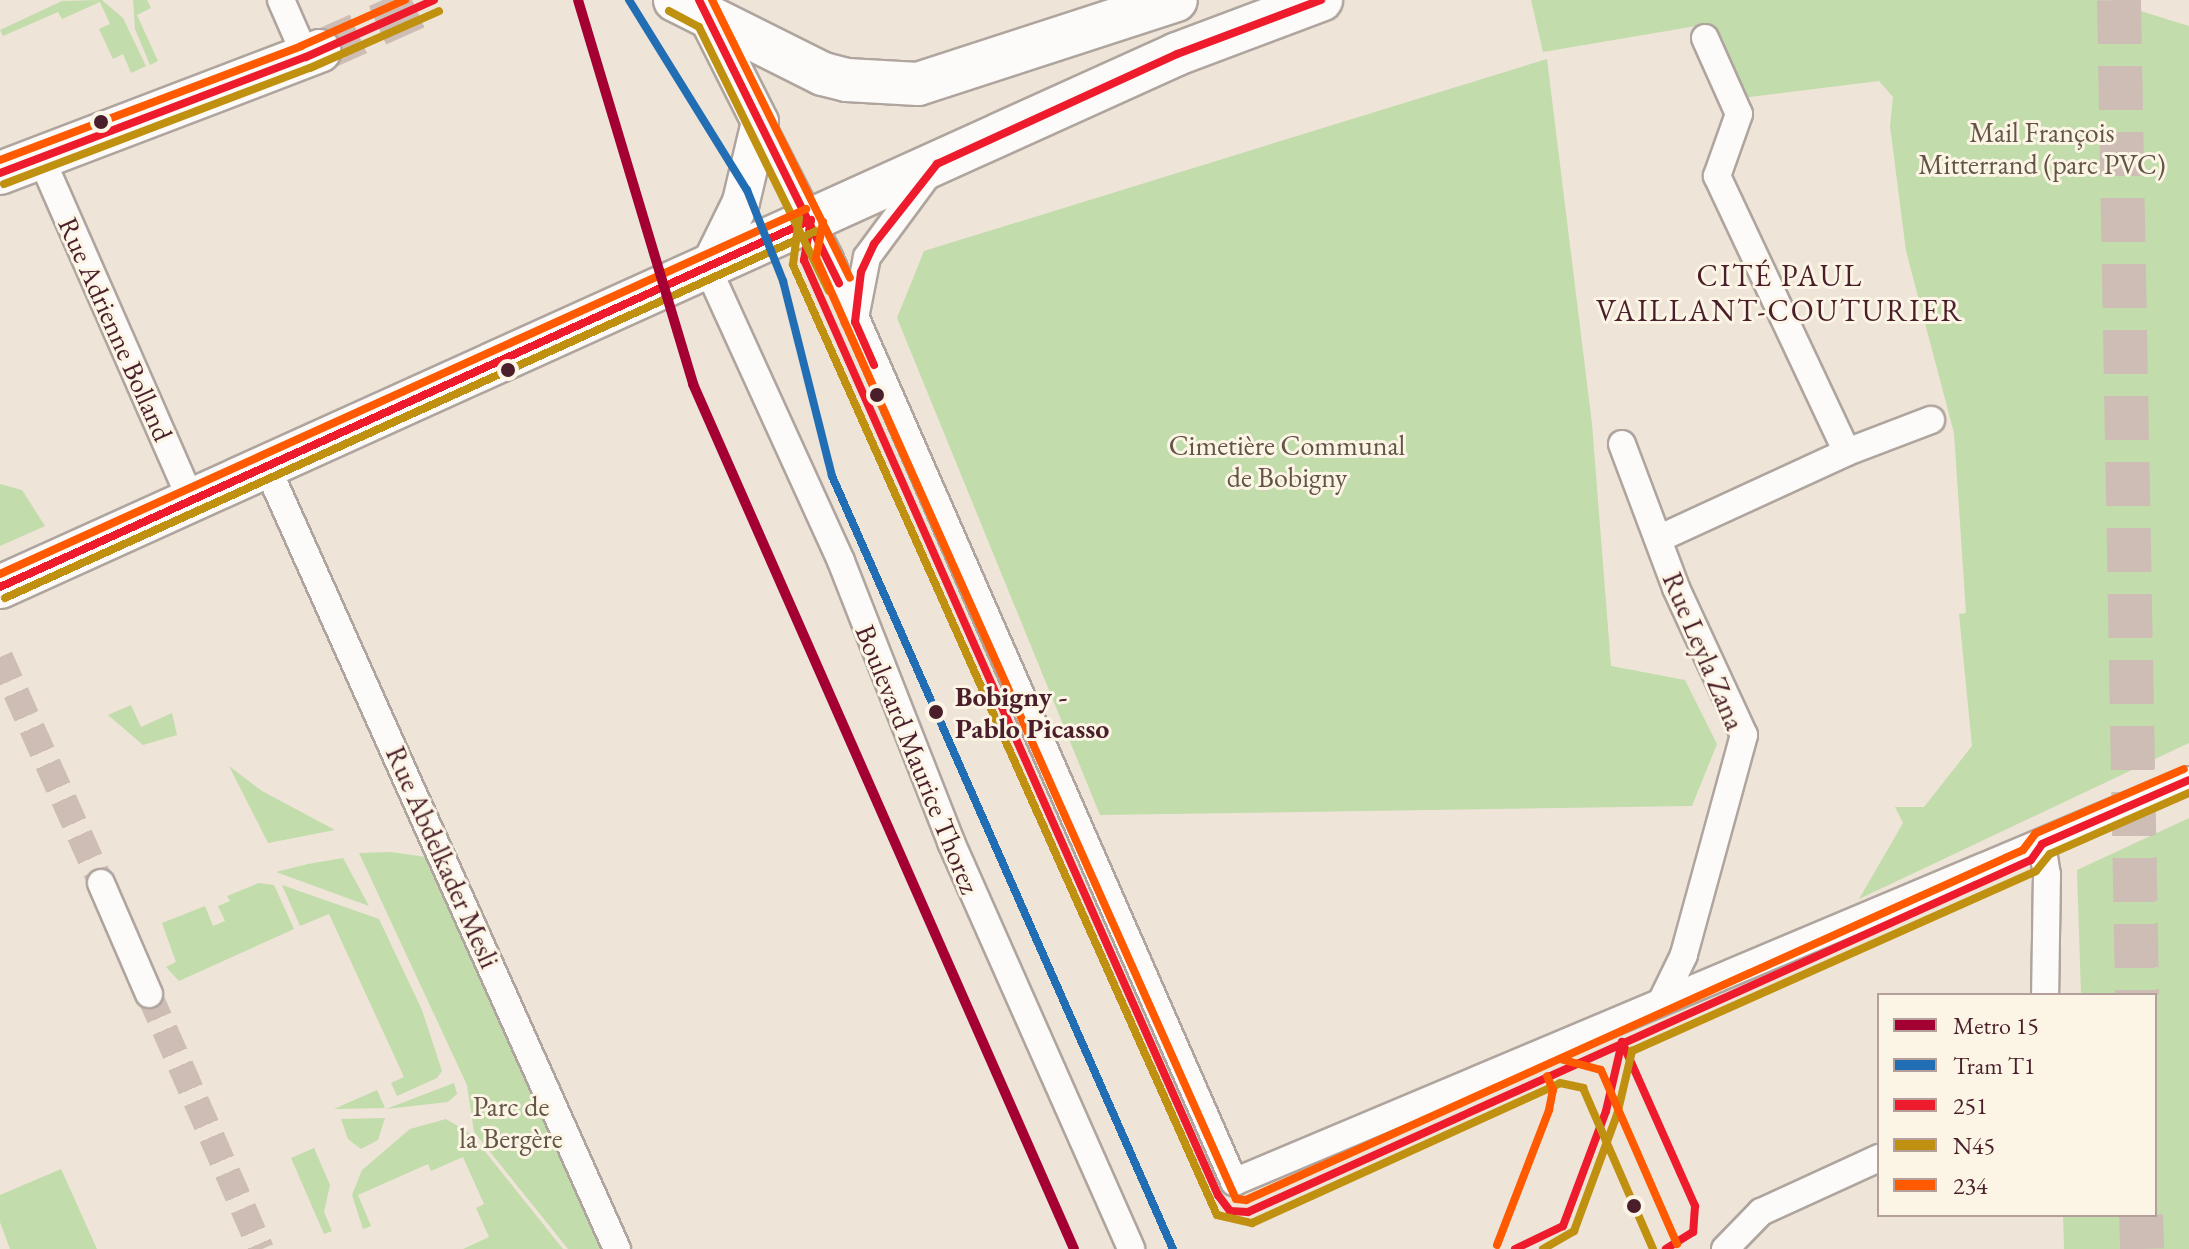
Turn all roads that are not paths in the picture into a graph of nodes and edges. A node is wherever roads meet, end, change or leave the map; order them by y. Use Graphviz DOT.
graph roads {
  1 [pos="281,0"];
  2 [pos="1176,0"];
  3 [pos="1321,0"];
  4 [pos="694,6"];
  5 [pos="1705,38"];
  6 [pos="313,54"];
  7 [pos="760,122"];
  8 [pos="12,162"];
  9 [pos="937,164"];
  10 [pos="811,220"];
  11 [pos="708,269"];
  12 [pos="855,322"];
  13 [pos="1931,420"];
  14 [pos="1622,444"];
  15 [pos="1847,452"];
  16 [pos="266,465"];
  17 [pos="191,499"];
  18 [pos="1658,539"];
  19 [pos="0,587"];
  20 [pos="2189,780"];
  21 [pos="2042,844"];
  22 [pos="101,883"];
  23 [pos="2045,993"];
  24 [pos="149,994"];
  25 [pos="1663,998"];
  26 [pos="1877,1159"];
  27 [pos="617,1249"];
  28 [pos="1131,1249"];
  29 [pos="1725,1249"];
  1 -- 6 [label="street"];
  2 -- 4 [label="main road"];
  3 -- 9 [label="main road"];
  4 -- 7 [label="street"];
  5 -- 15 [label="street"];
  6 -- 8 [label="main road"];
  7 -- 10 [label="street"];
  7 -- 11 [label="street"];
  8 -- 17 [label="street, Rue Adrienne Bolland"];
  9 -- 10 [label="main road"];
  9 -- 12 [label="street"];
  10 -- 11 [label="main road"];
  10 -- 12 [label="street"];
  11 -- 16 [label="main road"];
  11 -- 28 [label="street, Boulevard Maurice Thorez"];
  12 -- 25 [label="street"];
  13 -- 15 [label="street"];
  14 -- 18 [label="street, Rue Leyla Zana"];
  15 -- 18 [label="street"];
  16 -- 17 [label="main road"];
  16 -- 27 [label="street, Rue Abdelkader Mesli"];
  17 -- 19 [label="main road"];
  18 -- 25 [label="street, Rue Leyla Zana"];
  20 -- 21 [label="street"];
  21 -- 23 [label="street"];
  21 -- 25 [label="street"];
  22 -- 24 [label="street"];
  26 -- 29 [label="street"];
}
